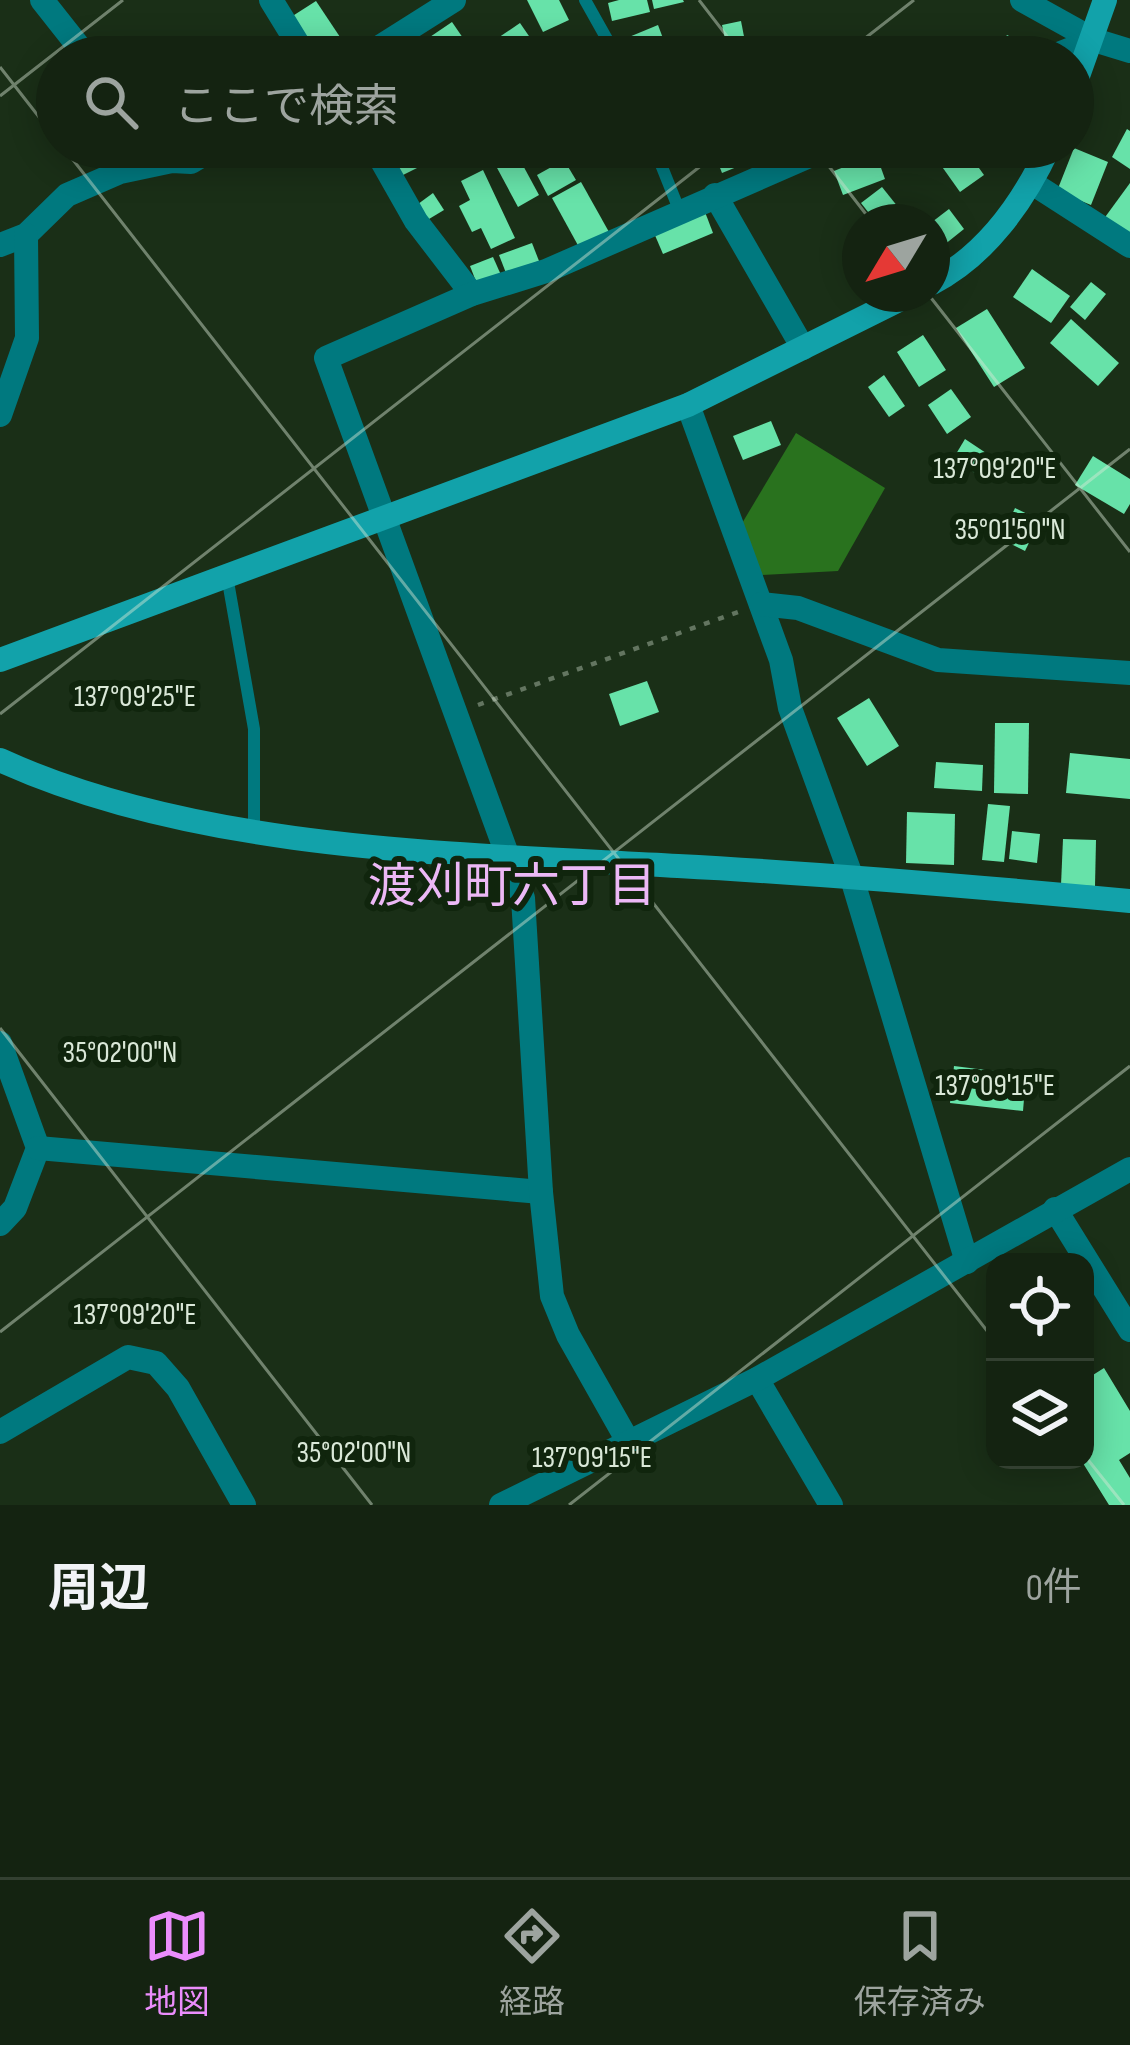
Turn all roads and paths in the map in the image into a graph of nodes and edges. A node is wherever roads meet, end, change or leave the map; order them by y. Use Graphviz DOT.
graph roads {
  1 [pos="42,0"];
  2 [pos="271,0"];
  3 [pos="454,0"];
  4 [pos="585,0"];
  5 [pos="1022,0"];
  6 [pos="1105,0"];
  7 [pos="1094,34"];
  8 [pos="70,36"];
  9 [pos="294,36"];
  10 [pos="397,36"];
  11 [pos="605,36"];
  12 [pos="1090,36"];
  13 [pos="1130,51"];
  14 [pos="130,168"];
  15 [pos="386,168"];
  16 [pos="662,168"];
  17 [pos="780,168"];
  18 [pos="1038,168"];
  19 [pos="1031,183"];
  20 [pos="715,195"];
  21 [pos="680,212"];
  22 [pos="26,235"];
  23 [pos="0,245"];
  24 [pos="1130,246"];
  25 [pos="950,274"];
  26 [pos="472,294"];
  27 [pos="875,312"];
  28 [pos="803,348"];
  29 [pos="688,405"];
  30 [pos="0,415"];
  31 [pos="383,519"];
  32 [pos="227,576"];
  33 [pos="761,604"];
  34 [pos="0,660"];
  35 [pos="1130,673"];
  36 [pos="456,712"];
  37 [pos="4,768"];
  38 [pos="254,832"];
  39 [pos="510,857"];
  40 [pos="851,875"];
  41 [pos="1130,901"];
  42 [pos="0,1043"];
  43 [pos="38,1148"];
  44 [pos="1130,1169"];
  45 [pos="541,1192"];
  46 [pos="1055,1209"];
  47 [pos="0,1224"];
  48 [pos="967,1262"];
  49 [pos="1130,1330"];
  50 [pos="757,1379"];
  51 [pos="0,1432"];
  52 [pos="629,1443"];
  53 [pos="244,1505"];
  54 [pos="501,1505"];
  55 [pos="831,1505"];
  1 -- 8 [label="street"];
  2 -- 9 [label="street"];
  3 -- 10 [label="street"];
  4 -- 11 [label="lane"];
  5 -- 7 [label="street"];
  6 -- 7 [label="street"];
  7 -- 12 [label="street"];
  7 -- 13 [label="street"];
  14 -- 22 [label="street"];
  15 -- 26 [label="street"];
  16 -- 21 [label="lane"];
  17 -- 20 [label="street"];
  18 -- 19 [label="street"];
  19 -- 24 [label="street"];
  19 -- 25 [label="street"];
  20 -- 21 [label="street"];
  20 -- 28 [label="street"];
  21 -- 26 [label="street"];
  22 -- 23 [label="street"];
  22 -- 30 [label="street"];
  26 -- 31 [label="street"];
  27 -- 28 [label="street"];
  28 -- 29 [label="street"];
  29 -- 31 [label="street"];
  29 -- 33 [label="street"];
  31 -- 32 [label="street"];
  31 -- 36 [label="street"];
  32 -- 34 [label="street"];
  32 -- 38 [label="lane"];
  33 -- 35 [label="street"];
  33 -- 36 [label="path"];
  33 -- 40 [label="street"];
  36 -- 39 [label="street"];
  37 -- 38 [label="street"];
  38 -- 39 [label="street"];
  39 -- 40 [label="street"];
  39 -- 45 [label="street"];
  40 -- 41 [label="street"];
  40 -- 48 [label="street"];
  42 -- 43 [label="street"];
  43 -- 45 [label="street"];
  43 -- 47 [label="street"];
  44 -- 46 [label="street"];
  45 -- 52 [label="street"];
  46 -- 48 [label="street"];
  46 -- 49 [label="street"];
  48 -- 50 [label="street"];
  50 -- 52 [label="street"];
  50 -- 55 [label="street"];
  51 -- 53 [label="street"];
  52 -- 54 [label="street"];
}
